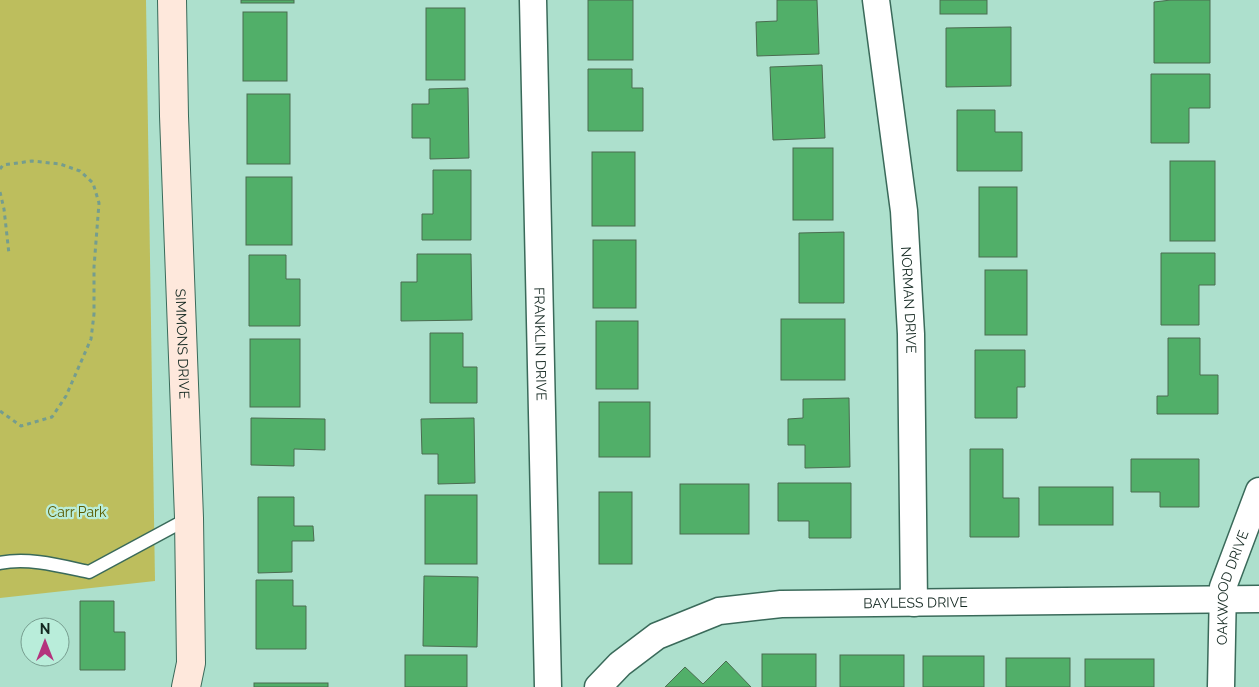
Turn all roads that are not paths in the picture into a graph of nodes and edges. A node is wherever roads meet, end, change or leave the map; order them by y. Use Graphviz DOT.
graph roads {
  1 [pos="172,0"];
  2 [pos="533,0"];
  3 [pos="876,0"];
  4 [pos="1259,491"];
  5 [pos="189,518"];
  6 [pos="0,563"];
  7 [pos="1223,599"];
  8 [pos="1259,599"];
  9 [pos="914,603"];
  10 [pos="186,687"];
  11 [pos="548,687"];
  12 [pos="598,687"];
  13 [pos="1221,687"];
  1 -- 5 [label="street, SIMMONS DRIVE"];
  2 -- 11 [label="street, FRANKLIN DRIVE"];
  3 -- 9 [label="street, NORMAN DRIVE"];
  4 -- 7 [label="street, OAKWOOD DRIVE"];
  5 -- 6 [label="lane"];
  5 -- 10 [label="street, SIMMONS DRIVE"];
  7 -- 8 [label="street, BAYLESS DRIVE"];
  7 -- 9 [label="street, BAYLESS DRIVE"];
  7 -- 13 [label="street, OAKWOOD DRIVE"];
  9 -- 12 [label="street, BAYLESS DRIVE"];
}
